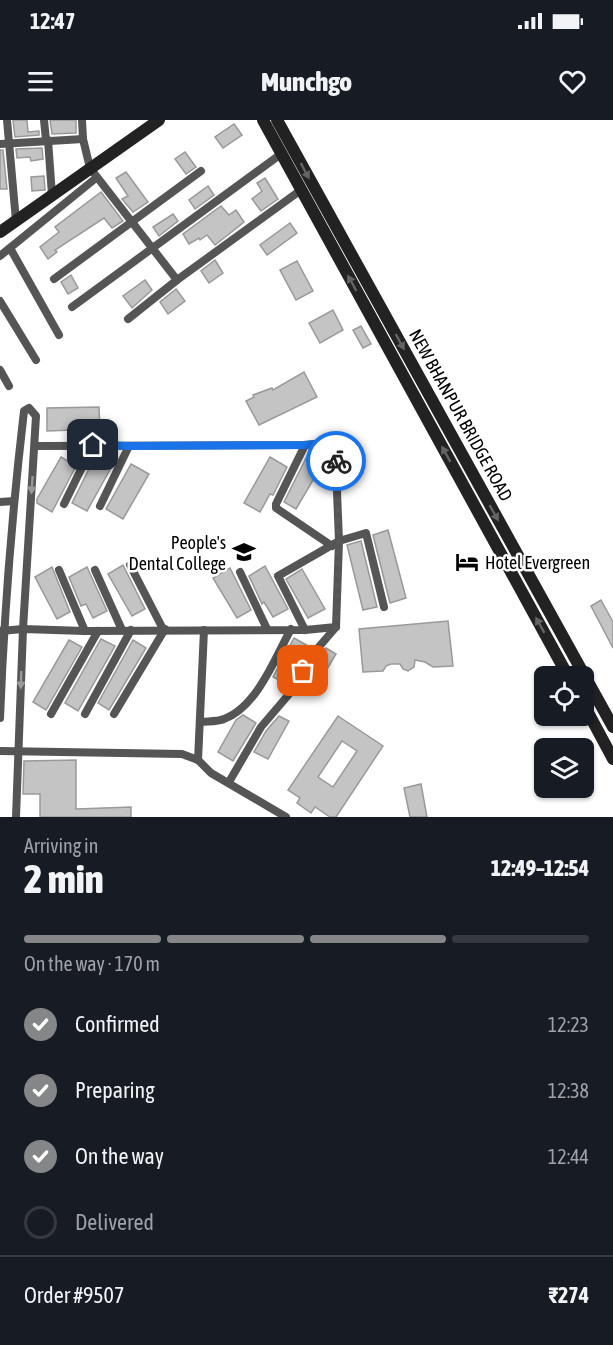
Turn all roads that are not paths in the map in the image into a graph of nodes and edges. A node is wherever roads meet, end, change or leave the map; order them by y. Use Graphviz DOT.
graph roads {
  1 [pos="7,120"];
  2 [pos="44,120"];
  3 [pos="82,120"];
  4 [pos="263,120"];
  5 [pos="277,120"];
  6 [pos="152,122"];
  7 [pos="83,139"];
  8 [pos="47,140"];
  9 [pos="4,144"];
  10 [pos="281,153"];
  11 [pos="201,171"];
  12 [pos="93,173"];
  13 [pos="301,190"];
  14 [pos="52,195"];
  15 [pos="16,221"];
  16 [pos="131,222"];
  17 [pos="0,231"];
  18 [pos="10,248"];
  19 [pos="153,249"];
  20 [pos="0,256"];
  21 [pos="54,279"];
  22 [pos="177,280"];
  23 [pos="0,301"];
  24 [pos="72,307"];
  25 [pos="128,319"];
  26 [pos="59,334"];
  27 [pos="36,360"];
  28 [pos="0,370"];
  29 [pos="9,386"];
  30 [pos="93,445"];
  31 [pos="305,445"];
  32 [pos="35,446"];
  33 [pos="129,446"];
  34 [pos="14,501"];
  35 [pos="0,502"];
  36 [pos="64,504"];
  37 [pos="100,506"];
  38 [pos="335,544"];
  39 [pos="0,551"];
  40 [pos="10,551"];
  41 [pos="130,565"];
  42 [pos="58,570"];
  43 [pos="95,570"];
  44 [pos="240,572"];
  45 [pos="384,607"];
  46 [pos="336,627"];
  47 [pos="23,629"];
  48 [pos="164,629"];
  49 [pos="267,629"];
  50 [pos="291,629"];
  51 [pos="1,630"];
  52 [pos="127,630"];
  53 [pos="204,630"];
  54 [pos="305,630"];
  55 [pos="85,631"];
  56 [pos="98,631"];
  57 [pos="563,666"];
  58 [pos="51,714"];
  59 [pos="85,714"];
  60 [pos="114,714"];
  61 [pos="0,718"];
  62 [pos="201,722"];
  63 [pos="594,724"];
  64 [pos="613,728"];
  65 [pos="0,751"];
  66 [pos="18,752"];
  67 [pos="198,759"];
  68 [pos="613,759"];
  69 [pos="229,782"];
  70 [pos="16,817"];
  71 [pos="286,817"];
  1 -- 9 [label="street"];
  2 -- 8 [label="street"];
  3 -- 7 [label="street"];
  4 -- 10 [label="street, NEW BHANPUR BRIDGE ROAD"];
  5 -- 64 [label="street, NEW BHANPUR BRIDGE ROAD, one-way"];
  6 -- 12 [label="street"];
  7 -- 8 [label="street"];
  7 -- 12 [label="street"];
  8 -- 9 [label="street"];
  8 -- 14 [label="street"];
  9 -- 15 [label="street"];
  10 -- 13 [label="street, NEW BHANPUR BRIDGE ROAD"];
  10 -- 19 [label="street"];
  11 -- 16 [label="street"];
  12 -- 14 [label="street"];
  12 -- 16 [label="street"];
  12 -- 18 [label="street"];
  13 -- 22 [label="street"];
  57 -- 13 [label="street, NEW BHANPUR BRIDGE ROAD, one-way"];
  14 -- 15 [label="street"];
  15 -- 17 [label="street"];
  16 -- 19 [label="street"];
  16 -- 21 [label="street"];
  18 -- 20 [label="street"];
  18 -- 26 [label="street"];
  19 -- 22 [label="street"];
  19 -- 24 [label="street"];
  22 -- 25 [label="street"];
  23 -- 27 [label="street"];
  28 -- 29 [label="street"];
  30 -- 32 [label="street"];
  30 -- 33 [label="street"];
  30 -- 36 [label="street"];
  31 -- 33 [label="street"];
  31 -- 38 [label="street"];
  31 -- 38 [label="street"];
  32 -- 34 [label="street"];
  32 -- 47 [label="street, one-way"];
  33 -- 37 [label="street"];
  34 -- 35 [label="street"];
  34 -- 40 [label="street"];
  38 -- 45 [label="street"];
  38 -- 46 [label="street"];
  38 -- 54 [label="street"];
  39 -- 40 [label="street"];
  40 -- 51 [label="street"];
  41 -- 48 [label="street"];
  42 -- 55 [label="street"];
  43 -- 52 [label="street"];
  44 -- 49 [label="street"];
  46 -- 54 [label="street"];
  46 -- 69 [label="street"];
  47 -- 51 [label="street"];
  47 -- 55 [label="street"];
  47 -- 66 [label="street, one-way"];
  48 -- 52 [label="street"];
  48 -- 53 [label="street"];
  48 -- 60 [label="street"];
  49 -- 50 [label="street"];
  49 -- 53 [label="street"];
  50 -- 54 [label="street"];
  50 -- 62 [label="street"];
  51 -- 61 [label="street"];
  52 -- 56 [label="street"];
  52 -- 59 [label="street"];
  53 -- 62 [label="street"];
  55 -- 56 [label="street"];
  56 -- 58 [label="street"];
  62 -- 67 [label="street"];
  63 -- 68 [label="street"];
  65 -- 66 [label="street"];
  66 -- 67 [label="street"];
  66 -- 70 [label="street"];
  67 -- 69 [label="street"];
  69 -- 71 [label="street"];
}
